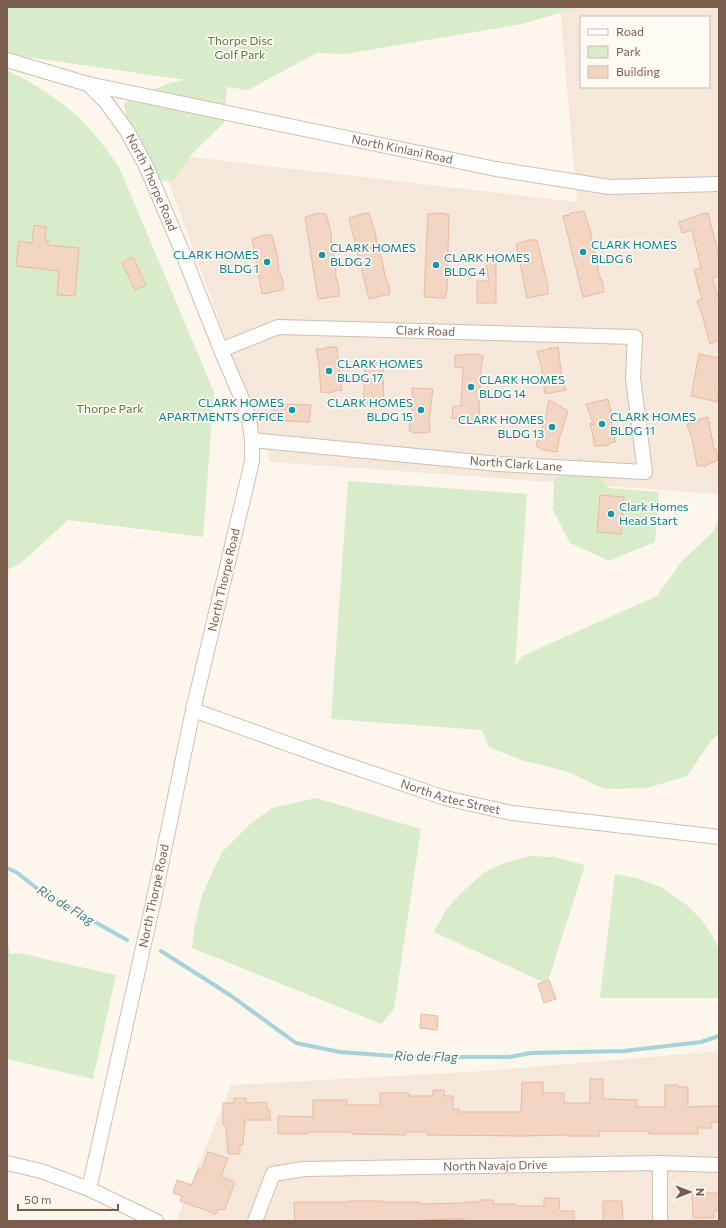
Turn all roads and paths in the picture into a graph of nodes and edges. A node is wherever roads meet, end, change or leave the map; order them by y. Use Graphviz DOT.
graph roads {
  1 [pos="7,60"];
  2 [pos="88,84"];
  3 [pos="719,184"];
  4 [pos="635,337"];
  5 [pos="221,350"];
  6 [pos="252,440"];
  7 [pos="193,710"];
  8 [pos="719,837"];
  9 [pos="7,1163"];
  10 [pos="660,1163"];
  11 [pos="719,1165"];
  12 [pos="89,1189"];
  13 [pos="156,1221"];
  14 [pos="255,1221"];
  15 [pos="660,1221"];
  1 -- 2 [label="street, North Thorpe Road"];
  2 -- 3 [label="street, North Kinlani Road"];
  2 -- 5 [label="street, North Thorpe Road"];
  4 -- 5 [label="street, Clark Road"];
  4 -- 6 [label="street, North Clark Lane"];
  5 -- 6 [label="street, North Thorpe Road"];
  6 -- 7 [label="street, North Thorpe Road"];
  7 -- 8 [label="street, North Aztec Street"];
  7 -- 12 [label="street, North Thorpe Road"];
  9 -- 12 [label="street"];
  10 -- 11 [label="street, North Navajo Drive"];
  10 -- 14 [label="street, North Navajo Drive"];
  10 -- 15 [label="street"];
  12 -- 13 [label="street"];
}
